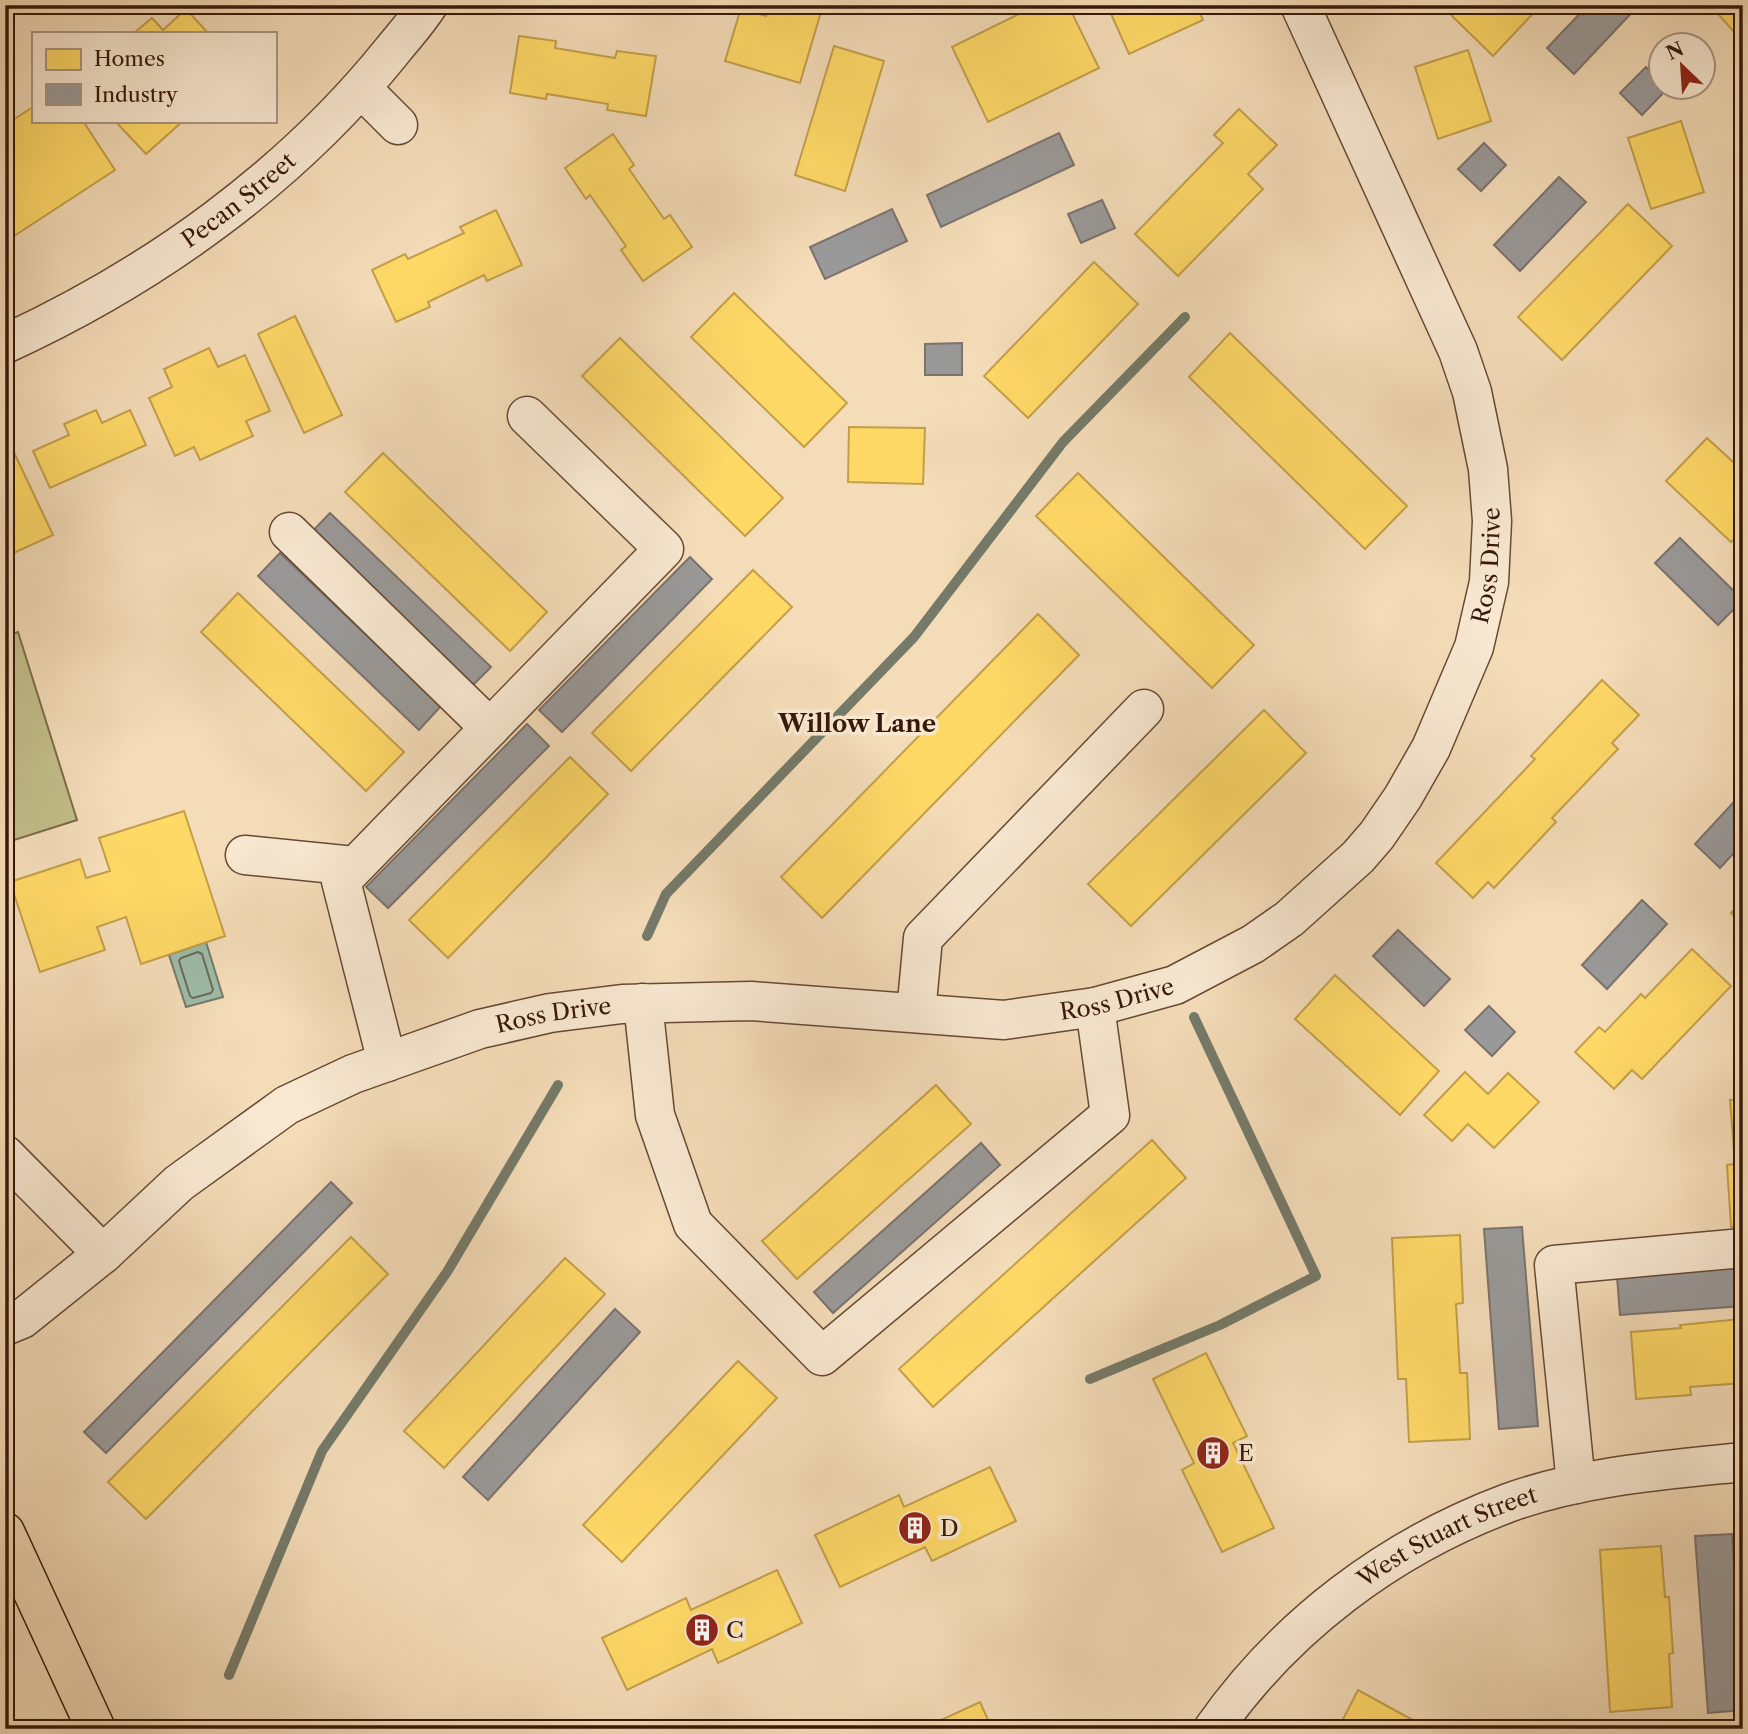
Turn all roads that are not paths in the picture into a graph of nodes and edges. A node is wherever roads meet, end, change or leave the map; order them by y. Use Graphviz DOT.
graph roads {
  1 [pos="428,5"];
  2 [pos="1300,5"];
  3 [pos="362,89"];
  4 [pos="398,125"];
  5 [pos="5,344"];
  6 [pos="527,416"];
  7 [pos="289,532"];
  8 [pos="1144,709"];
  9 [pos="490,728"];
  10 [pos="245,855"];
  11 [pos="354,866"];
  12 [pos="643,1003"];
  13 [pos="1095,1007"];
  14 [pos="916,1013"];
  15 [pos="387,1062"];
  16 [pos="5,1155"];
  17 [pos="1743,1248"];
  18 [pos="103,1254"];
  19 [pos="5,1326"];
  20 [pos="1743,1462"];
  21 [pos="1576,1484"];
  22 [pos="5,1532"];
  23 [pos="96,1729"];
  24 [pos="1213,1729"];
  1 -- 3 [label="street, Pecan Street"];
  2 -- 13 [label="street, Ross Drive"];
  3 -- 4 [label="street"];
  3 -- 5 [label="street, Pecan Street"];
  6 -- 9 [label="street"];
  7 -- 9 [label="street"];
  8 -- 14 [label="street"];
  9 -- 11 [label="street"];
  10 -- 11 [label="street"];
  11 -- 15 [label="street"];
  12 -- 13 [label="street"];
  12 -- 14 [label="street, Ross Drive"];
  12 -- 15 [label="street, Ross Drive"];
  13 -- 14 [label="street, Ross Drive"];
  15 -- 18 [label="street, Ross Drive"];
  16 -- 18 [label="street"];
  17 -- 21 [label="street"];
  18 -- 19 [label="street, Ross Drive"];
  20 -- 21 [label="street, West Stuart Street"];
  21 -- 24 [label="street, West Stuart Street"];
  22 -- 23 [label="main road"];
}
